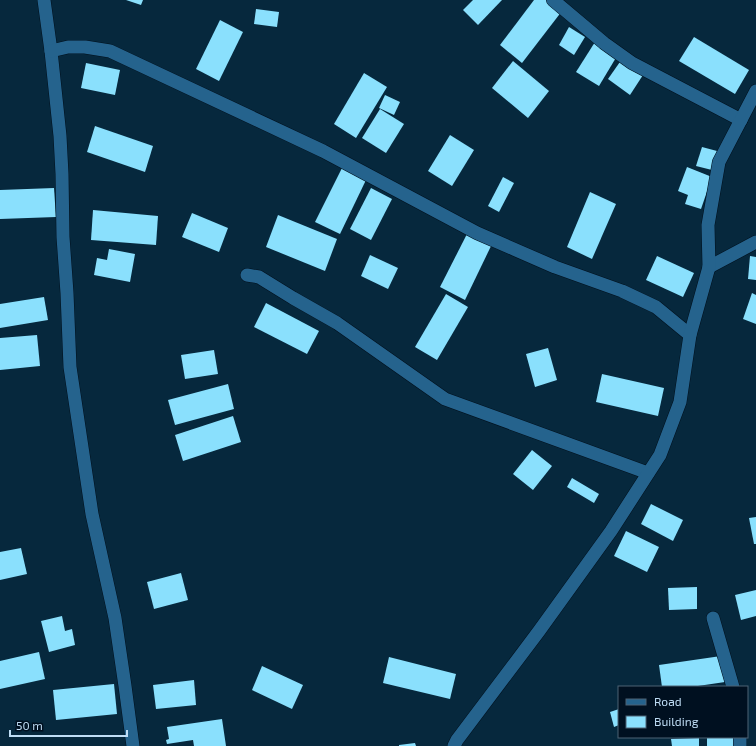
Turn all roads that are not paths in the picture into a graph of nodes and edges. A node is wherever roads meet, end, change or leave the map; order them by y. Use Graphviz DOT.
graph roads {
  1 [pos="44,0"];
  2 [pos="553,0"];
  3 [pos="51,51"];
  4 [pos="756,91"];
  5 [pos="741,120"];
  6 [pos="756,242"];
  7 [pos="709,266"];
  8 [pos="247,274"];
  9 [pos="690,335"];
  10 [pos="648,473"];
  11 [pos="713,618"];
  12 [pos="733,686"];
  13 [pos="133,746"];
  14 [pos="454,746"];
  1 -- 3 [label="street"];
  2 -- 5 [label="street"];
  3 -- 9 [label="street"];
  3 -- 13 [label="street"];
  4 -- 5 [label="street"];
  5 -- 7 [label="street"];
  6 -- 7 [label="street"];
  7 -- 9 [label="street"];
  8 -- 10 [label="street"];
  9 -- 10 [label="street"];
  10 -- 14 [label="street"];
  11 -- 12 [label="street"];
}
